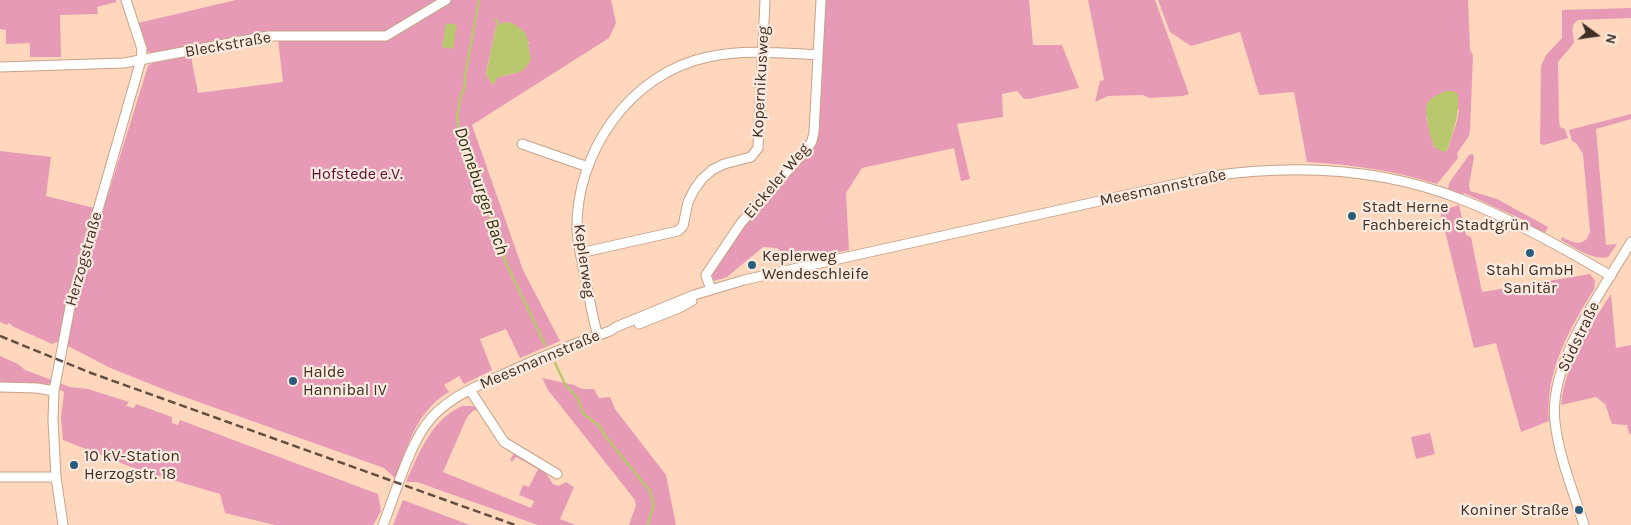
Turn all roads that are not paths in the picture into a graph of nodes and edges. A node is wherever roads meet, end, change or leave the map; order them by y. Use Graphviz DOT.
graph roads {
  1 [pos="126,0"];
  2 [pos="446,0"];
  3 [pos="765,0"];
  4 [pos="821,0"];
  5 [pos="763,53"];
  6 [pos="818,55"];
  7 [pos="140,60"];
  8 [pos="0,67"];
  9 [pos="522,144"];
  10 [pos="588,167"];
  11 [pos="1631,242"];
  12 [pos="580,253"];
  13 [pos="1611,276"];
  14 [pos="707,292"];
  15 [pos="598,336"];
  16 [pos="0,387"];
  17 [pos="470,390"];
  18 [pos="54,391"];
  19 [pos="557,474"];
  20 [pos="0,477"];
  21 [pos="56,478"];
  22 [pos="64,525"];
  23 [pos="383,525"];
  24 [pos="1584,525"];
  1 -- 7 [label="street, Herzogstraße"];
  2 -- 7 [label="street, Bleckstraße"];
  3 -- 5 [label="street, Kopernikusweg"];
  4 -- 6 [label="street, Eickeler Weg"];
  5 -- 6 [label="street, Keplerweg"];
  5 -- 10 [label="street, Keplerweg"];
  5 -- 12 [label="street, Kopernikusweg"];
  6 -- 14 [label="street, Eickeler Weg"];
  7 -- 8 [label="street, Bleckstraße"];
  7 -- 18 [label="street, Herzogstraße"];
  9 -- 10 [label="street"];
  10 -- 12 [label="street, Keplerweg"];
  11 -- 13 [label="street, Südstraße"];
  12 -- 15 [label="street, Keplerweg"];
  13 -- 14 [label="street, Meesmannstraße"];
  13 -- 24 [label="street, Südstraße"];
  14 -- 15 [label="street, Meesmannstraße"];
  15 -- 17 [label="street, Meesmannstraße"];
  16 -- 18 [label="street"];
  17 -- 19 [label="street, Meesmannstraße"];
  17 -- 23 [label="street, Meesmannstraße"];
  18 -- 21 [label="street, Herzogstraße"];
  20 -- 21 [label="street"];
  21 -- 22 [label="street, Herzogstraße"];
}
